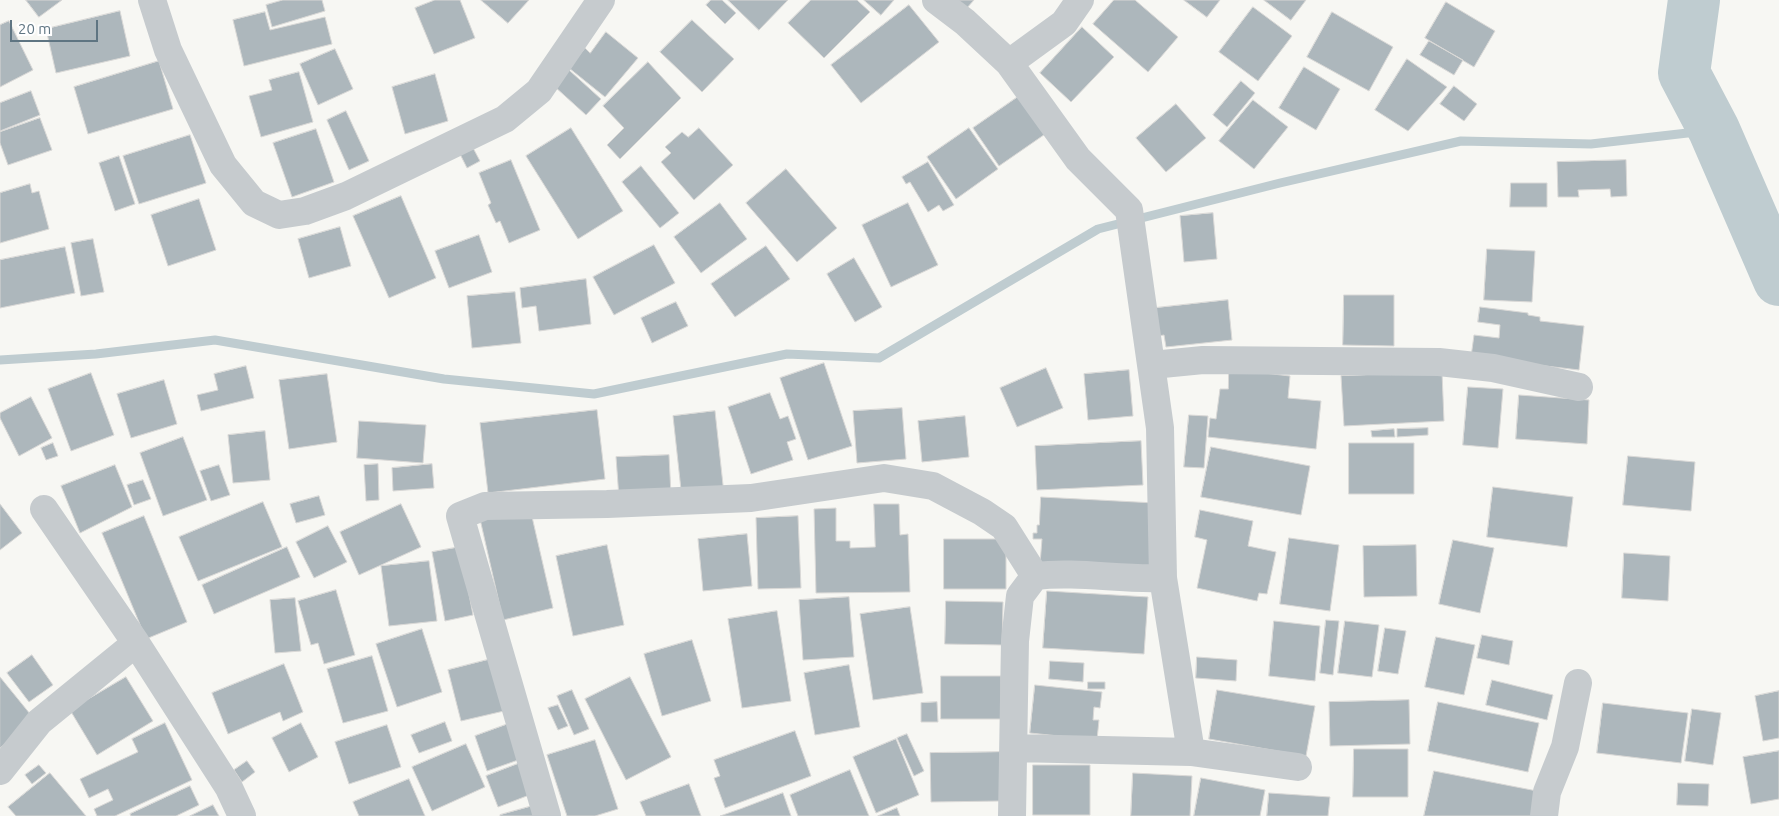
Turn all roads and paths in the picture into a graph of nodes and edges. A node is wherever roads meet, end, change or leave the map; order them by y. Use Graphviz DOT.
graph roads {
  1 [pos="152,0"];
  2 [pos="601,0"];
  3 [pos="936,0"];
  4 [pos="1080,0"];
  5 [pos="1009,63"];
  6 [pos="1152,365"];
  7 [pos="1579,387"];
  8 [pos="44,509"];
  9 [pos="1036,576"];
  10 [pos="1163,578"];
  11 [pos="136,644"];
  12 [pos="1578,683"];
  13 [pos="1014,748"];
  14 [pos="1191,752"];
  15 [pos="1298,767"];
  16 [pos="0,770"];
  17 [pos="242,816"];
  18 [pos="546,816"];
  19 [pos="1012,816"];
  20 [pos="1544,816"];
  1 -- 2 [label="street"];
  3 -- 5 [label="street"];
  4 -- 5 [label="street"];
  5 -- 6 [label="street"];
  6 -- 7 [label="street"];
  6 -- 10 [label="street"];
  8 -- 11 [label="street"];
  9 -- 10 [label="street"];
  9 -- 13 [label="street"];
  9 -- 18 [label="street"];
  10 -- 14 [label="street"];
  11 -- 16 [label="street"];
  11 -- 17 [label="street"];
  12 -- 20 [label="street"];
  13 -- 14 [label="street"];
  13 -- 19 [label="street"];
  14 -- 15 [label="street"];
}
